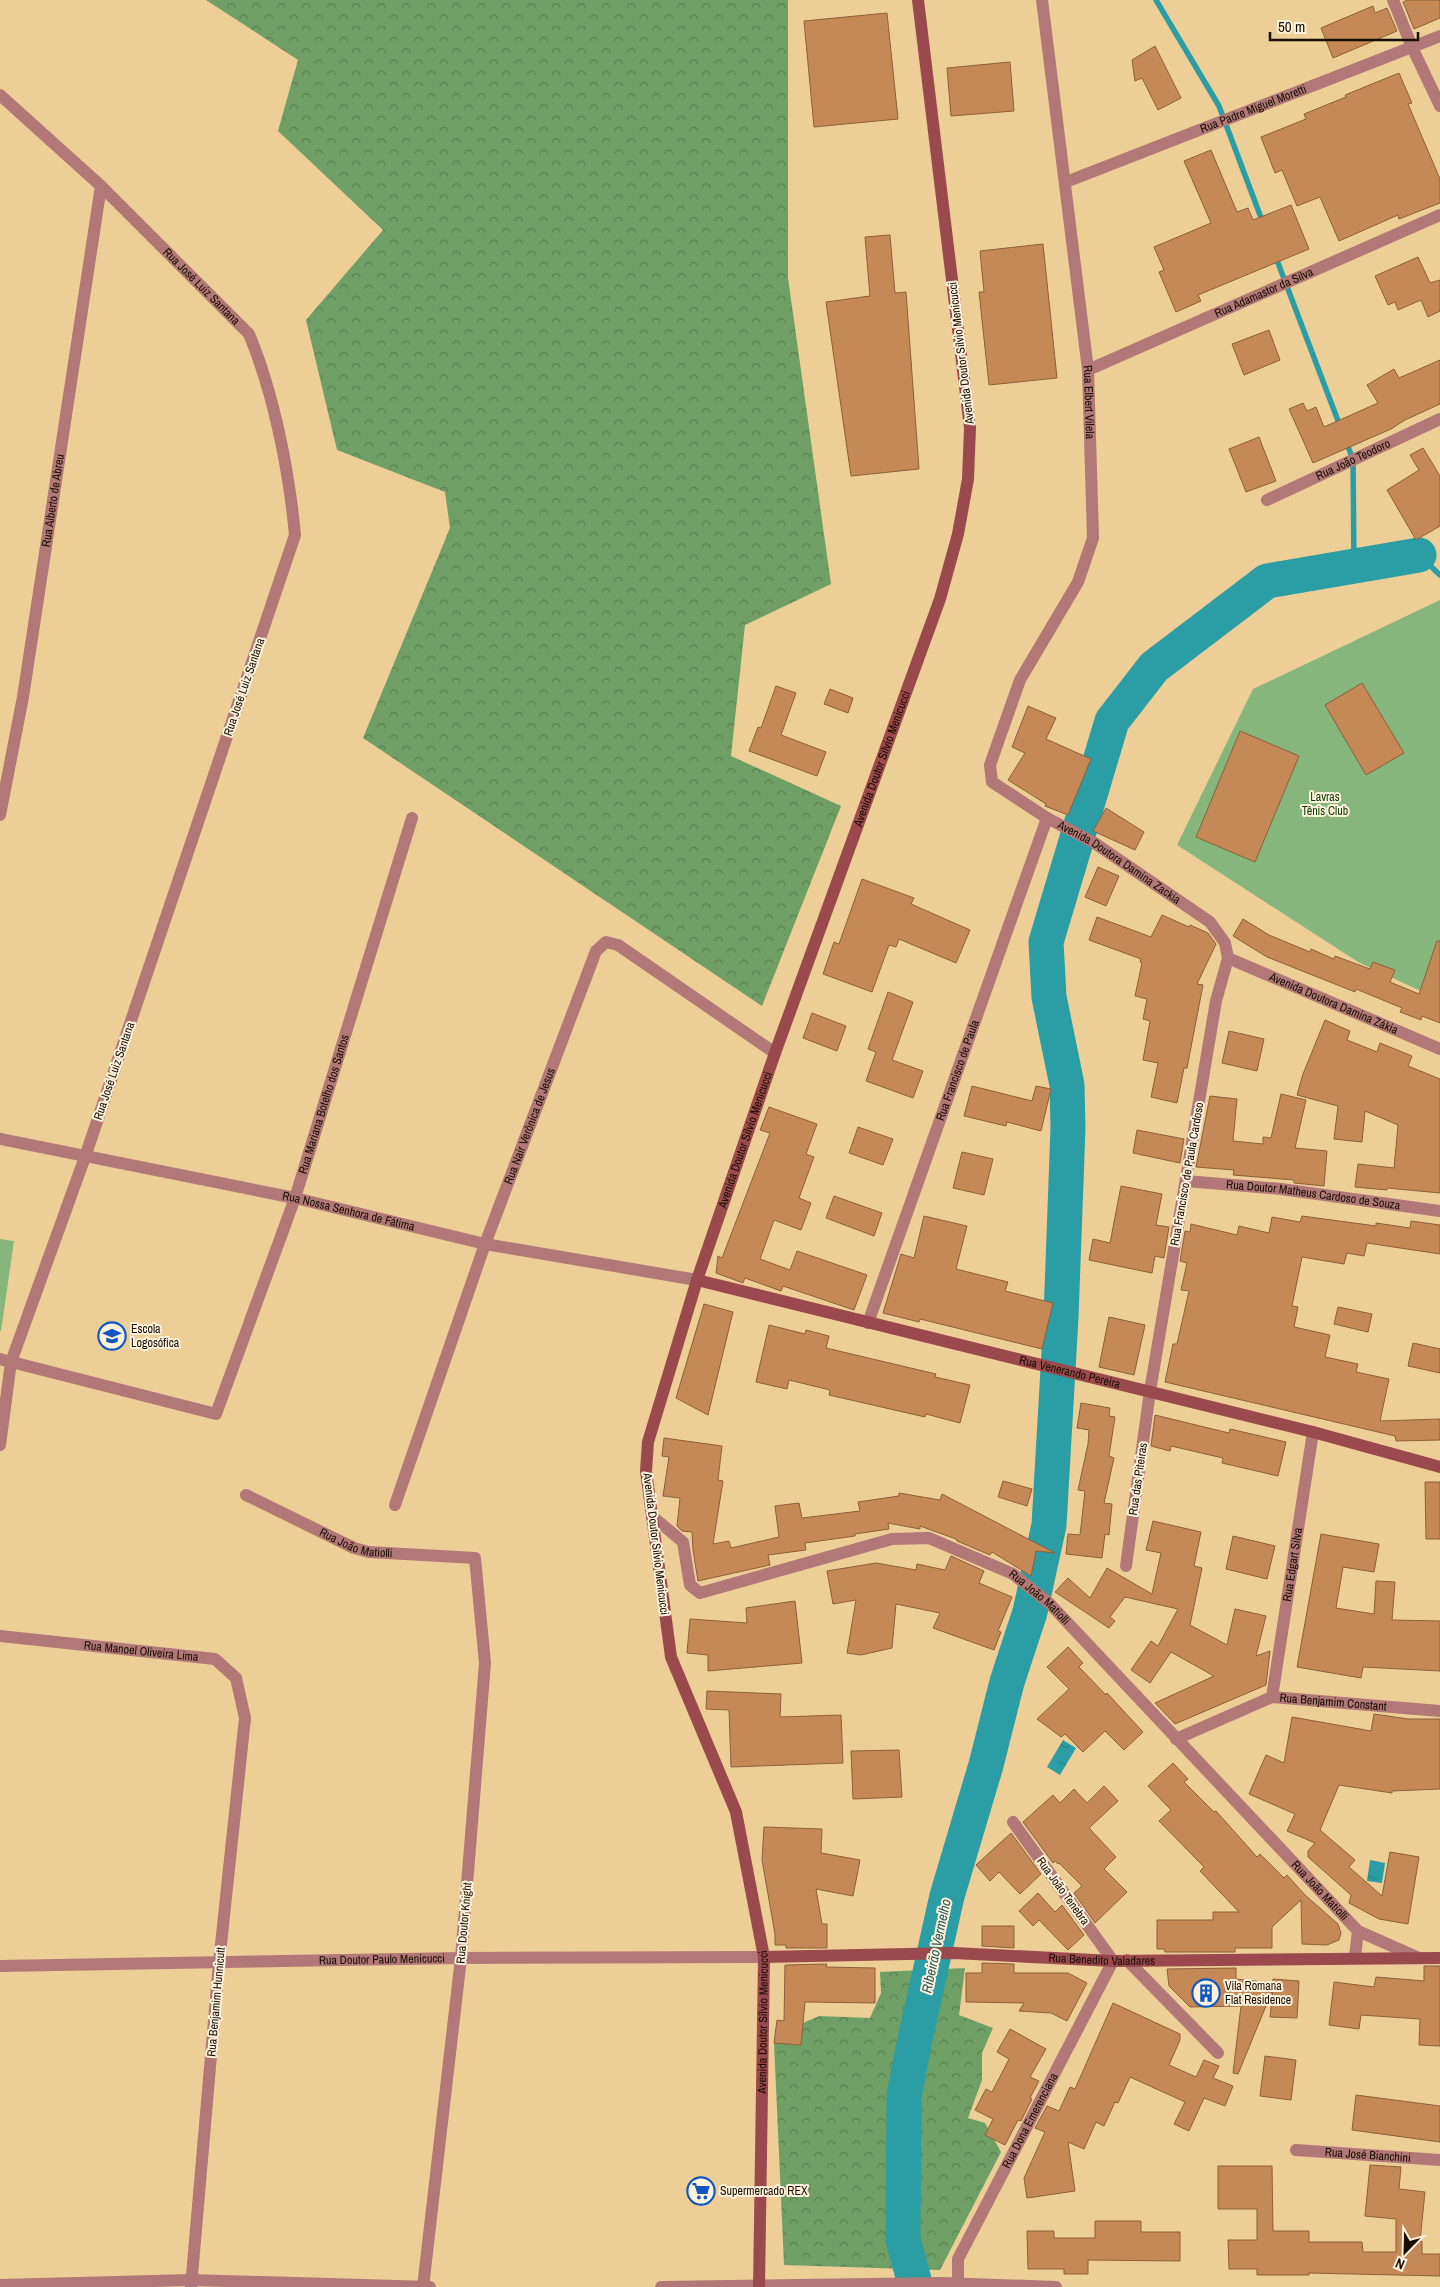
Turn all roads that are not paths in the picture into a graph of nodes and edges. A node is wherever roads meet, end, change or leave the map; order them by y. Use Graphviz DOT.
graph roads {
  1 [pos="918,0"];
  2 [pos="1042,0"];
  3 [pos="1393,0"];
  4 [pos="1440,36"];
  5 [pos="1412,47"];
  6 [pos="0,95"];
  7 [pos="1440,106"];
  8 [pos="1066,182"];
  9 [pos="101,186"];
  10 [pos="1440,215"];
  11 [pos="1088,370"];
  12 [pos="1440,419"];
  13 [pos="1267,500"];
  14 [pos="992,782"];
  15 [pos="0,815"];
  16 [pos="412,818"];
  17 [pos="1047,818"];
  18 [pos="1228,958"];
  19 [pos="1440,1049"];
  20 [pos="775,1053"];
  21 [pos="0,1139"];
  22 [pos="85,1157"];
  23 [pos="1186,1181"];
  24 [pos="295,1198"];
  25 [pos="1440,1211"];
  26 [pos="485,1244"];
  27 [pos="697,1280"];
  28 [pos="868,1323"];
  29 [pos="6,1360"];
  30 [pos="1150,1391"];
  31 [pos="1313,1432"];
  32 [pos="0,1446"];
  33 [pos="1440,1467"];
  34 [pos="246,1495"];
  35 [pos="395,1505"];
  36 [pos="652,1516"];
  37 [pos="474,1558"];
  38 [pos="1126,1566"];
  39 [pos="0,1636"];
  40 [pos="1272,1697"];
  41 [pos="1440,1711"];
  42 [pos="245,1718"];
  43 [pos="1176,1739"];
  44 [pos="1013,1822"];
  45 [pos="1358,1931"];
  46 [pos="764,1957"];
  47 [pos="461,1958"];
  48 [pos="1356,1958"];
  49 [pos="1419,1958"];
  50 [pos="1440,1958"];
  51 [pos="1113,1960"];
  52 [pos="1127,1960"];
  53 [pos="219,1963"];
  54 [pos="0,1966"];
  55 [pos="1218,2053"];
  56 [pos="1296,2150"];
  57 [pos="1440,2160"];
  58 [pos="191,2283"];
  59 [pos="958,2283"];
  60 [pos="0,2284"];
  61 [pos="759,2286"];
  62 [pos="423,2287"];
  63 [pos="430,2287"];
  64 [pos="661,2287"];
  65 [pos="1056,2287"];
  1 -- 20 [label="main road, Avenida Doutor Sílvio Menicucci"];
  2 -- 8 [label="street, Rua Elbert Vilela"];
  3 -- 5 [label="street"];
  4 -- 5 [label="street, Rua Padre Miguel Moretti"];
  5 -- 7 [label="street"];
  5 -- 8 [label="street, Rua Padre Miguel Moretti"];
  6 -- 9 [label="street, Rua José Luiz Santana"];
  8 -- 11 [label="street, Rua Elbert Vilela"];
  9 -- 15 [label="street, Rua Alberto de Abreu"];
  9 -- 22 [label="street, Rua José Luiz Santana"];
  10 -- 11 [label="street, Rua Adamastor da Silva"];
  11 -- 14 [label="street, Rua Elbert Vilela"];
  12 -- 13 [label="street, Rua João Teodoro"];
  14 -- 17 [label="street, Avenida Doutora Damina Zackia"];
  16 -- 24 [label="street, Rua Mariana Botelho dos Santos"];
  17 -- 18 [label="street, Avenida Doutora Damina Zackia"];
  17 -- 28 [label="street, Rua Francisco de Paula"];
  18 -- 19 [label="street, Avenida Doutora Damina Zákia"];
  18 -- 23 [label="street, Rua Francisco de Paula Cardoso"];
  20 -- 26 [label="street, Rua Nair Verônica de Jesus"];
  20 -- 27 [label="main road, Avenida Doutor Sílvio Menicucci"];
  21 -- 22 [label="street, Rua Nossa Senhora de Fátima"];
  22 -- 24 [label="street, Rua Nossa Senhora de Fátima"];
  22 -- 29 [label="street, Rua José Luiz Santana"];
  23 -- 25 [label="street, Rua Doutor Matheus Cardoso de Souza"];
  23 -- 30 [label="street, Rua Francisco de Paula Cardoso"];
  24 -- 26 [label="street, Rua Nossa Senhora de Fátima"];
  24 -- 29 [label="street, Rua Mariana Botelho dos Santos"];
  26 -- 27 [label="street, Rua Nossa Senhora de Fátima"];
  26 -- 35 [label="street, Rua Nair Verônica de Jesus"];
  27 -- 28 [label="main road, Rua Venerando Pereira"];
  27 -- 36 [label="main road, Avenida Doutor Sílvio Menicucci"];
  28 -- 30 [label="main road, Rua Venerando Pereira"];
  29 -- 32 [label="street, Rua José Luiz Santana"];
  30 -- 31 [label="main road, Rua Venerando Pereira"];
  30 -- 38 [label="street, Rua das Piteiras"];
  31 -- 33 [label="main road, Rua Venerando Pereira"];
  31 -- 40 [label="street, Rua Edgart Silva"];
  34 -- 37 [label="street, Rua João Matiolli"];
  36 -- 43 [label="street, Rua João Matiolli"];
  36 -- 46 [label="main road, Avenida Doutor Sílvio Menicucci"];
  37 -- 47 [label="street, Rua Doutor Knight"];
  39 -- 42 [label="street, Rua Manoel Oliveira Lima"];
  40 -- 41 [label="street, Rua Benjamim Constant"];
  40 -- 43 [label="street, Rua Benjamim Constant"];
  42 -- 53 [label="street, Rua Benjamim Hunnicutt"];
  43 -- 45 [label="street, Rua João Matiolli"];
  44 -- 51 [label="street, Rua João Tenebra"];
  45 -- 48 [label="street, Rua João Matiolli"];
  45 -- 49 [label="street, Rua João Matiolli"];
  46 -- 47 [label="street, Rua Doutor Paulo Menicucci"];
  46 -- 51 [label="main road, Rua Benedito Valadares"];
  46 -- 61 [label="main road, Avenida Doutor Sílvio Menicucci"];
  47 -- 53 [label="street, Rua Doutor Paulo Menicucci"];
  47 -- 62 [label="street, Rua Doutor Knight"];
  48 -- 49 [label="main road, Rua Benedito Valadares"];
  48 -- 52 [label="main road, Rua Benedito Valadares"];
  49 -- 50 [label="main road, Rua Benedito Valadares"];
  51 -- 52 [label="main road, Rua Benedito Valadares"];
  51 -- 59 [label="street, Rua Dona Emerenciana"];
  52 -- 55 [label="street"];
  53 -- 54 [label="street, Rua Doutor Paulo Menicucci"];
  53 -- 58 [label="street, Rua Benjamim Hunnicutt"];
  56 -- 57 [label="street, Rua José Bianchini"];
  58 -- 60 [label="street"];
  58 -- 62 [label="street"];
  59 -- 61 [label="street"];
  59 -- 65 [label="street"];
  61 -- 64 [label="street"];
  62 -- 63 [label="street"];
}
